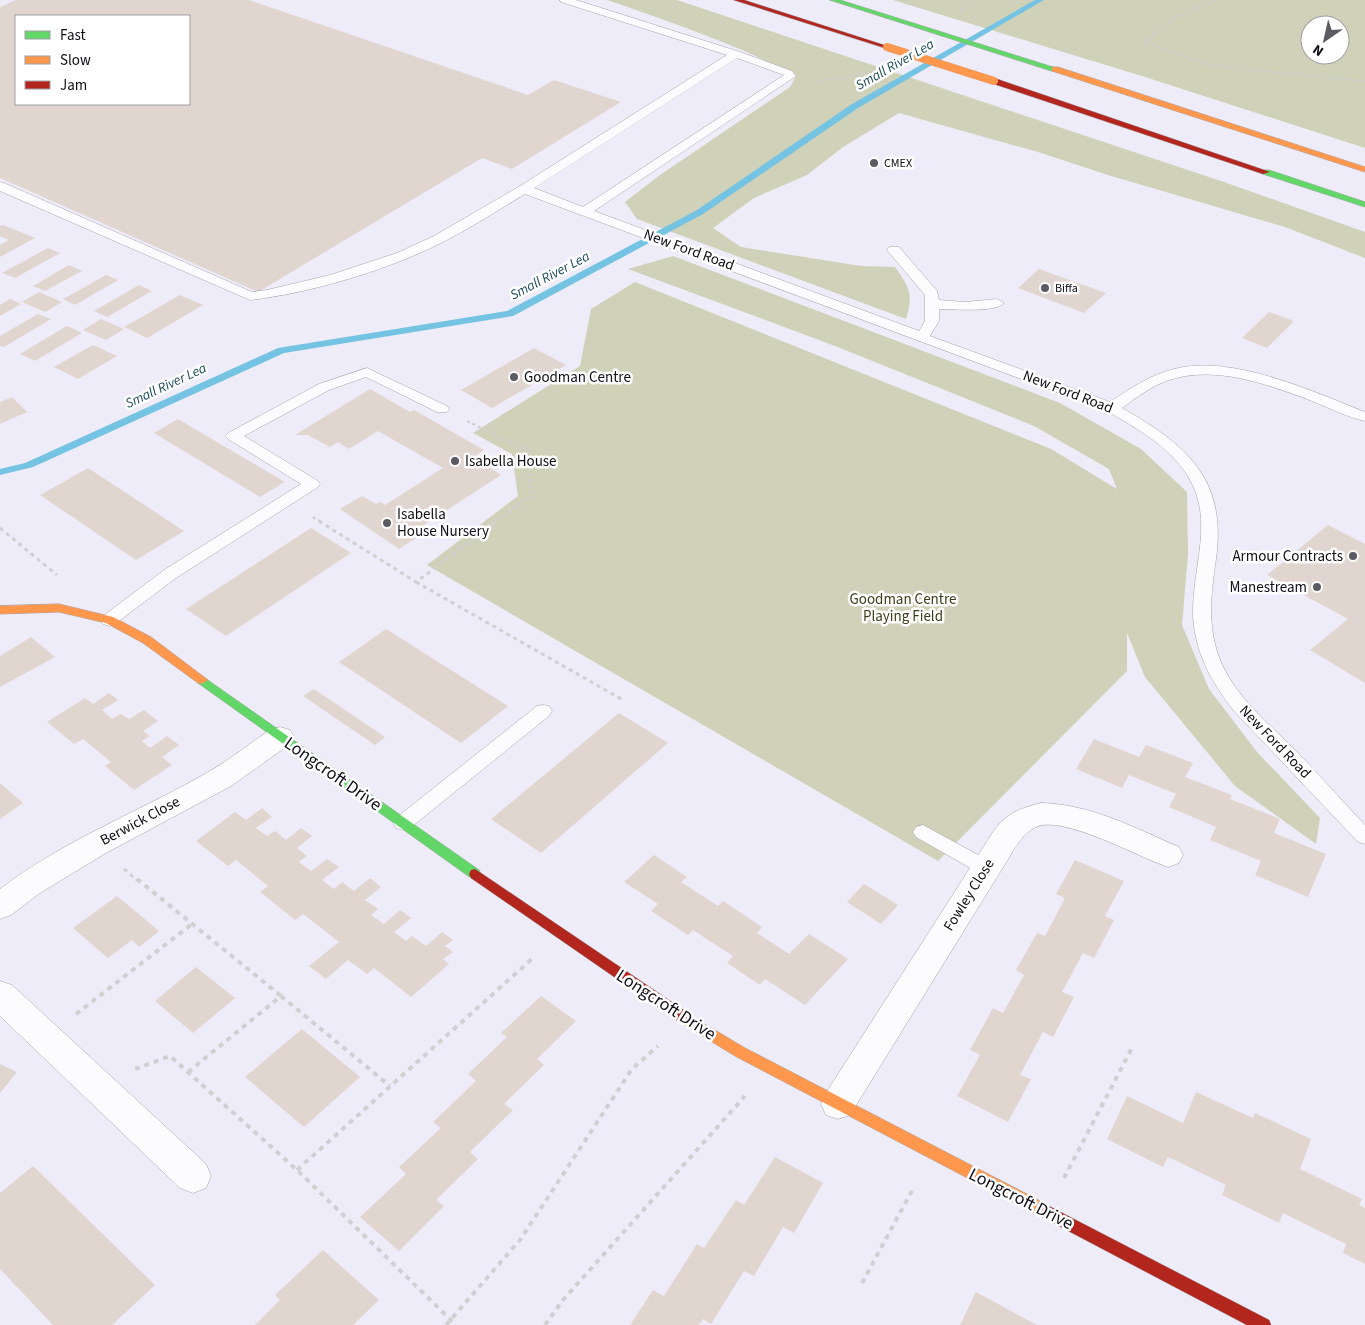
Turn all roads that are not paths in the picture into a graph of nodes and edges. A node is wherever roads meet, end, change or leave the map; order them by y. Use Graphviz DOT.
graph roads {
  1 [pos="565,0"];
  2 [pos="737,0"];
  3 [pos="833,0"];
  4 [pos="736,54"];
  5 [pos="1365,170"];
  6 [pos="0,186"];
  7 [pos="524,189"];
  8 [pos="1365,205"];
  9 [pos="585,211"];
  10 [pos="894,250"];
  11 [pos="997,303"];
  12 [pos="932,304"];
  13 [pos="923,336"];
  14 [pos="1112,408"];
  15 [pos="442,409"];
  16 [pos="1365,417"];
  17 [pos="0,610"];
  18 [pos="109,620"];
  19 [pos="543,712"];
  20 [pos="280,737"];
  21 [pos="403,823"];
  22 [pos="922,832"];
  23 [pos="1365,837"];
  24 [pos="1168,856"];
  25 [pos="986,868"];
  26 [pos="0,906"];
  27 [pos="0,995"];
  28 [pos="838,1104"];
  29 [pos="193,1176"];
  30 [pos="1263,1325"];
  1 -- 4 [label="lane"];
  2 -- 8 [label="main road, bridge"];
  3 -- 5 [label="main road"];
  4 -- 7 [label="lane"];
  4 -- 9 [label="lane"];
  6 -- 7 [label="lane"];
  7 -- 9 [label="lane, New Ford Road"];
  9 -- 13 [label="lane, New Ford Road"];
  10 -- 12 [label="lane"];
  11 -- 12 [label="lane"];
  12 -- 13 [label="lane"];
  13 -- 14 [label="lane, New Ford Road"];
  14 -- 16 [label="lane"];
  14 -- 23 [label="lane, New Ford Road"];
  15 -- 18 [label="lane"];
  17 -- 18 [label="main road, Longcroft Drive"];
  18 -- 20 [label="main road, Longcroft Drive"];
  19 -- 21 [label="lane"];
  20 -- 21 [label="main road, Longcroft Drive"];
  20 -- 26 [label="street, Berwick Close"];
  21 -- 28 [label="main road, Longcroft Drive"];
  22 -- 25 [label="lane"];
  24 -- 25 [label="street, Fowley Close"];
  25 -- 28 [label="street, Fowley Close"];
  27 -- 29 [label="street"];
  28 -- 30 [label="main road, Longcroft Drive"];
}
